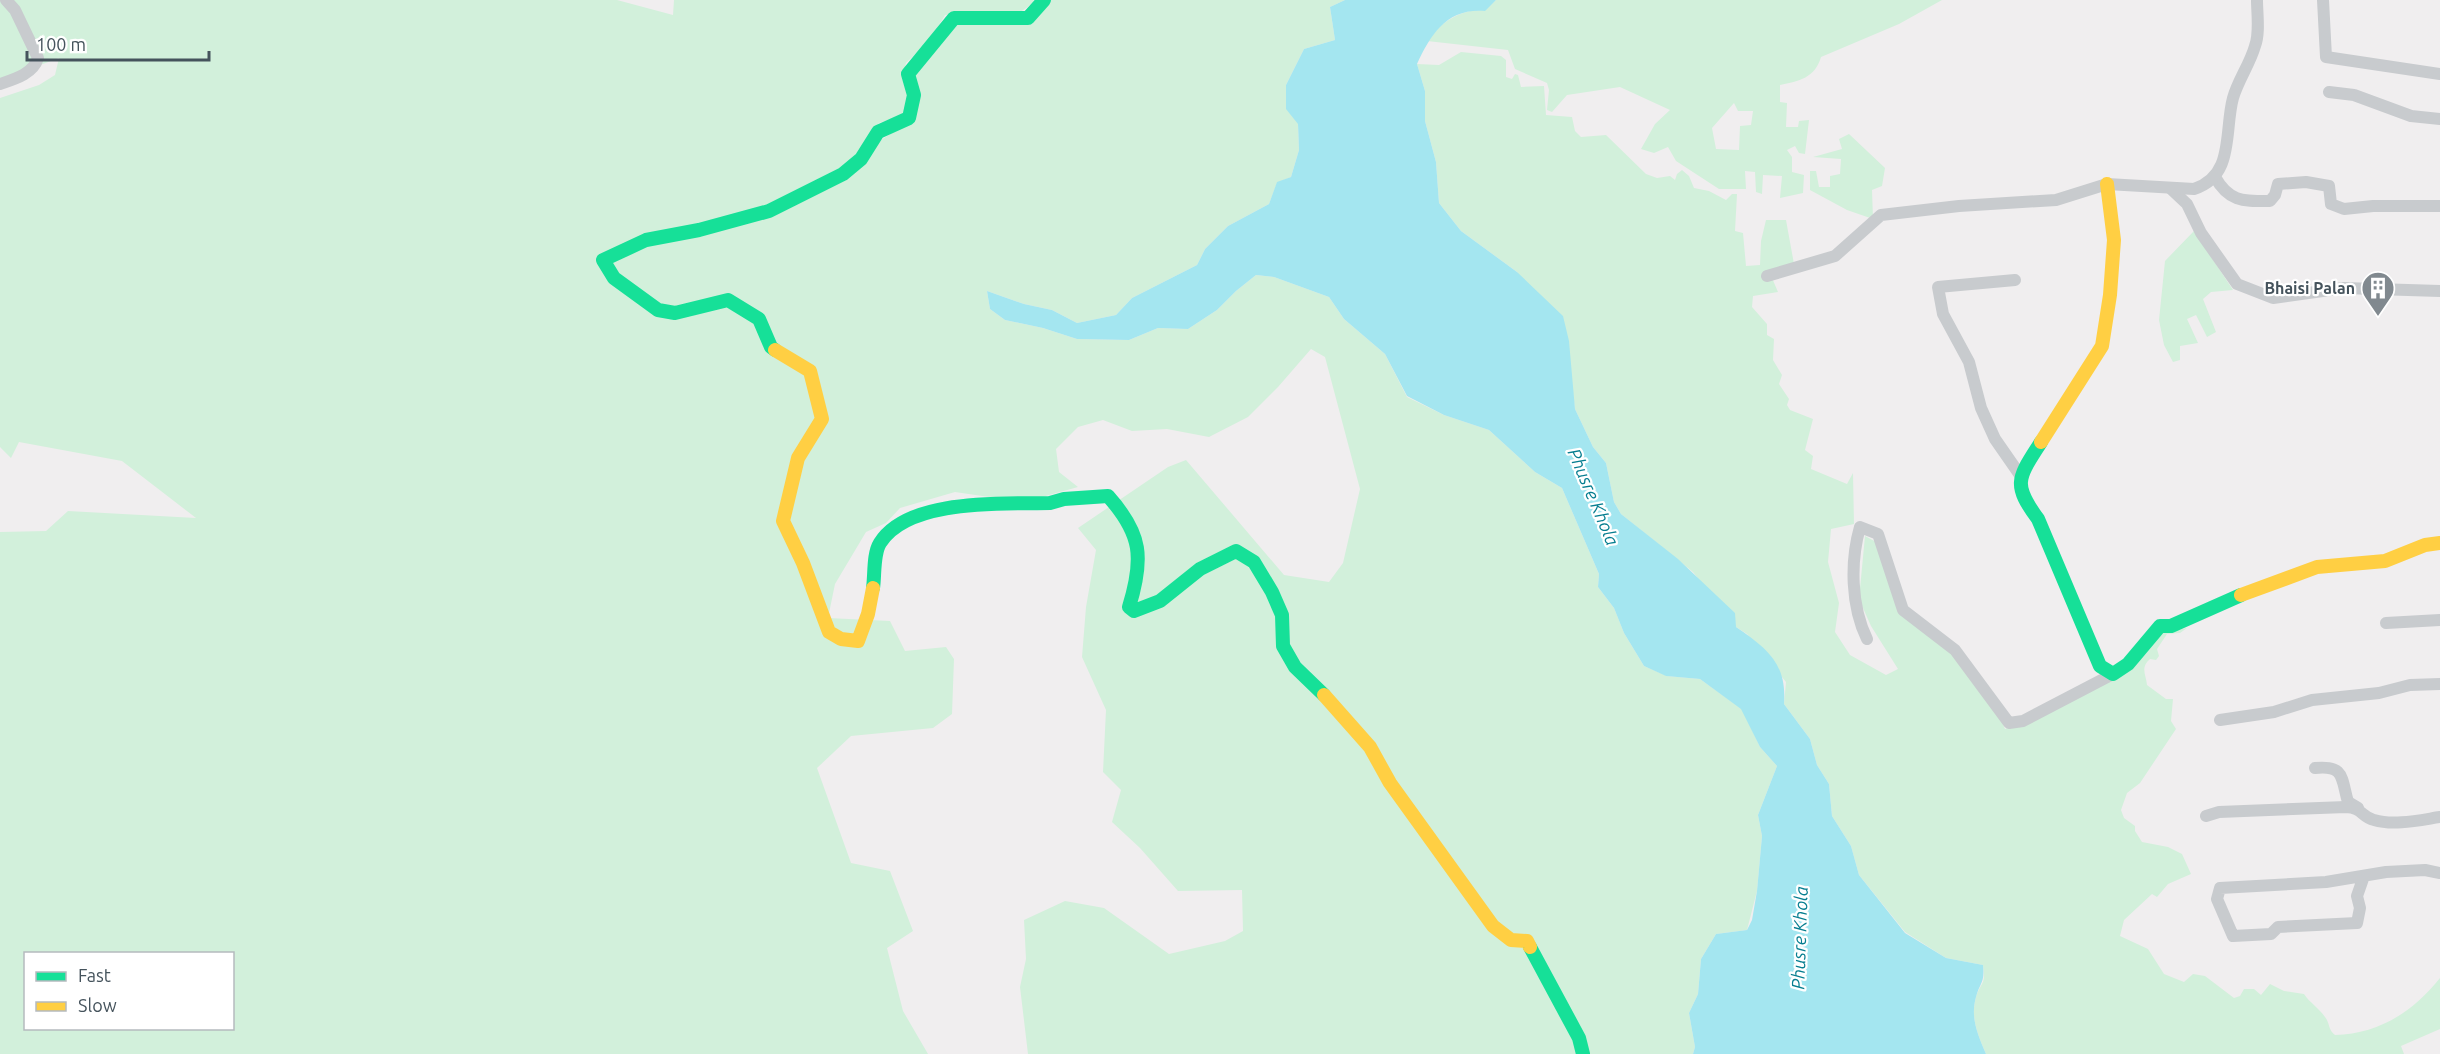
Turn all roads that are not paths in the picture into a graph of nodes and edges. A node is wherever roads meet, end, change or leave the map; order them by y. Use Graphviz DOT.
graph roads {
  1 [pos="6,0"];
  2 [pos="1044,0"];
  3 [pos="2257,0"];
  4 [pos="2323,0"];
  5 [pos="2440,74"];
  6 [pos="0,84"];
  7 [pos="2329,92"];
  8 [pos="2440,119"];
  9 [pos="2215,177"];
  10 [pos="2107,184"];
  11 [pos="2169,188"];
  12 [pos="2440,206"];
  13 [pos="1767,276"];
  14 [pos="2015,280"];
  15 [pos="2440,291"];
  16 [pos="2020,475"];
  17 [pos="2440,543"];
  18 [pos="2440,620"];
  19 [pos="2386,623"];
  20 [pos="1867,639"];
  21 [pos="2113,674"];
  22 [pos="2440,684"];
  23 [pos="2220,720"];
  24 [pos="2316,768"];
  25 [pos="2358,808"];
  26 [pos="2206,816"];
  27 [pos="2440,817"];
  28 [pos="2440,873"];
  29 [pos="2364,876"];
  30 [pos="1583,1054"];
  1 -- 6 [label="street"];
  2 -- 30 [label="street"];
  3 -- 9 [label="street"];
  4 -- 5 [label="street"];
  7 -- 8 [label="street"];
  9 -- 11 [label="street"];
  9 -- 12 [label="street"];
  10 -- 11 [label="street"];
  10 -- 13 [label="street"];
  10 -- 16 [label="street"];
  11 -- 15 [label="street"];
  14 -- 16 [label="street"];
  16 -- 21 [label="street"];
  17 -- 21 [label="street"];
  18 -- 19 [label="street"];
  20 -- 21 [label="street"];
  22 -- 23 [label="street"];
  24 -- 25 [label="street"];
  25 -- 26 [label="street"];
  25 -- 27 [label="street"];
  28 -- 29 [label="street"];
  29 -- 29 [label="street"];
}
